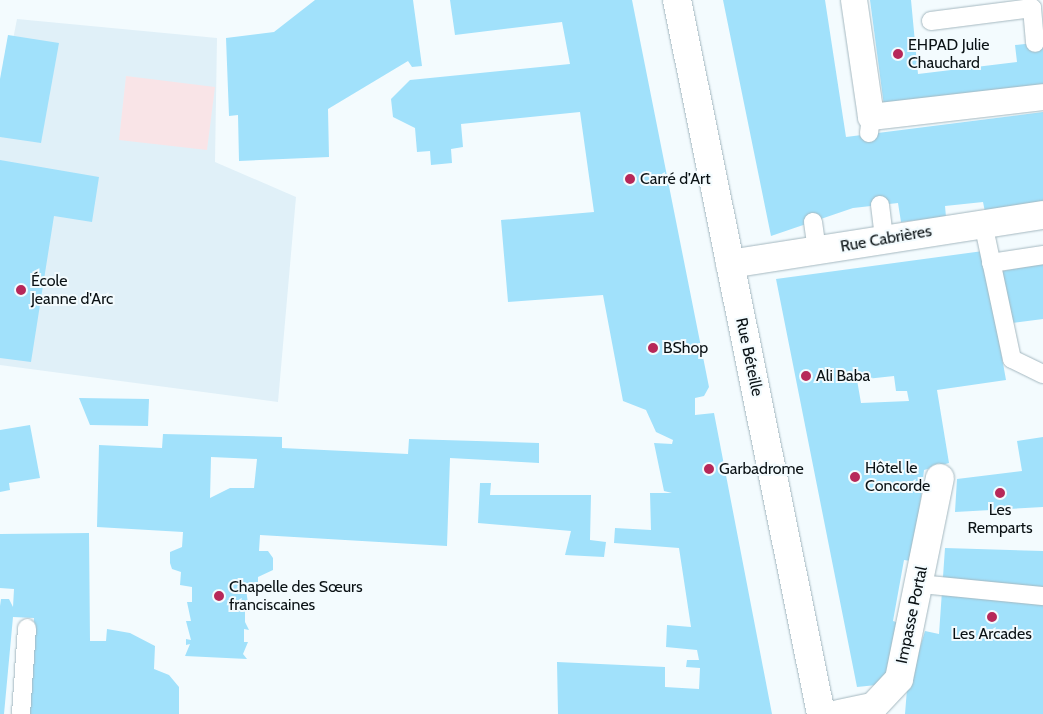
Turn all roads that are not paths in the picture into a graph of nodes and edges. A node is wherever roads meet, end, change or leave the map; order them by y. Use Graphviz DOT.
graph roads {
  1 [pos="677,0"];
  2 [pos="854,0"];
  3 [pos="931,21"];
  4 [pos="1035,43"];
  5 [pos="1042,94"];
  6 [pos="880,205"];
  7 [pos="1043,216"];
  8 [pos="813,222"];
  9 [pos="983,222"];
  10 [pos="884,238"];
  11 [pos="817,252"];
  12 [pos="1043,255"];
  13 [pos="991,263"];
  14 [pos="730,264"];
  15 [pos="1043,374"];
  16 [pos="940,478"];
  17 [pos="920,584"];
  18 [pos="1043,596"];
  19 [pos="27,628"];
  20 [pos="21,714"];
  21 [pos="821,714"];
  22 [pos="839,714"];
  1 -- 14 [label="main road, Rue Béteille"];
  2 -- 5 [label="street"];
  3 -- 4 [label="lane"];
  6 -- 10 [label="lane"];
  7 -- 9 [label="main road, Rue Cabrières"];
  8 -- 11 [label="lane"];
  9 -- 10 [label="main road, Rue Cabrières"];
  9 -- 13 [label="lane"];
  10 -- 11 [label="main road, Rue Cabrières"];
  11 -- 14 [label="main road, Rue Cabrières"];
  12 -- 13 [label="lane"];
  13 -- 15 [label="lane"];
  14 -- 21 [label="main road, Rue Béteille"];
  16 -- 17 [label="main road, Impasse Portal"];
  17 -- 18 [label="lane"];
  17 -- 22 [label="main road, Impasse Portal"];
  19 -- 20 [label="lane"];
}
